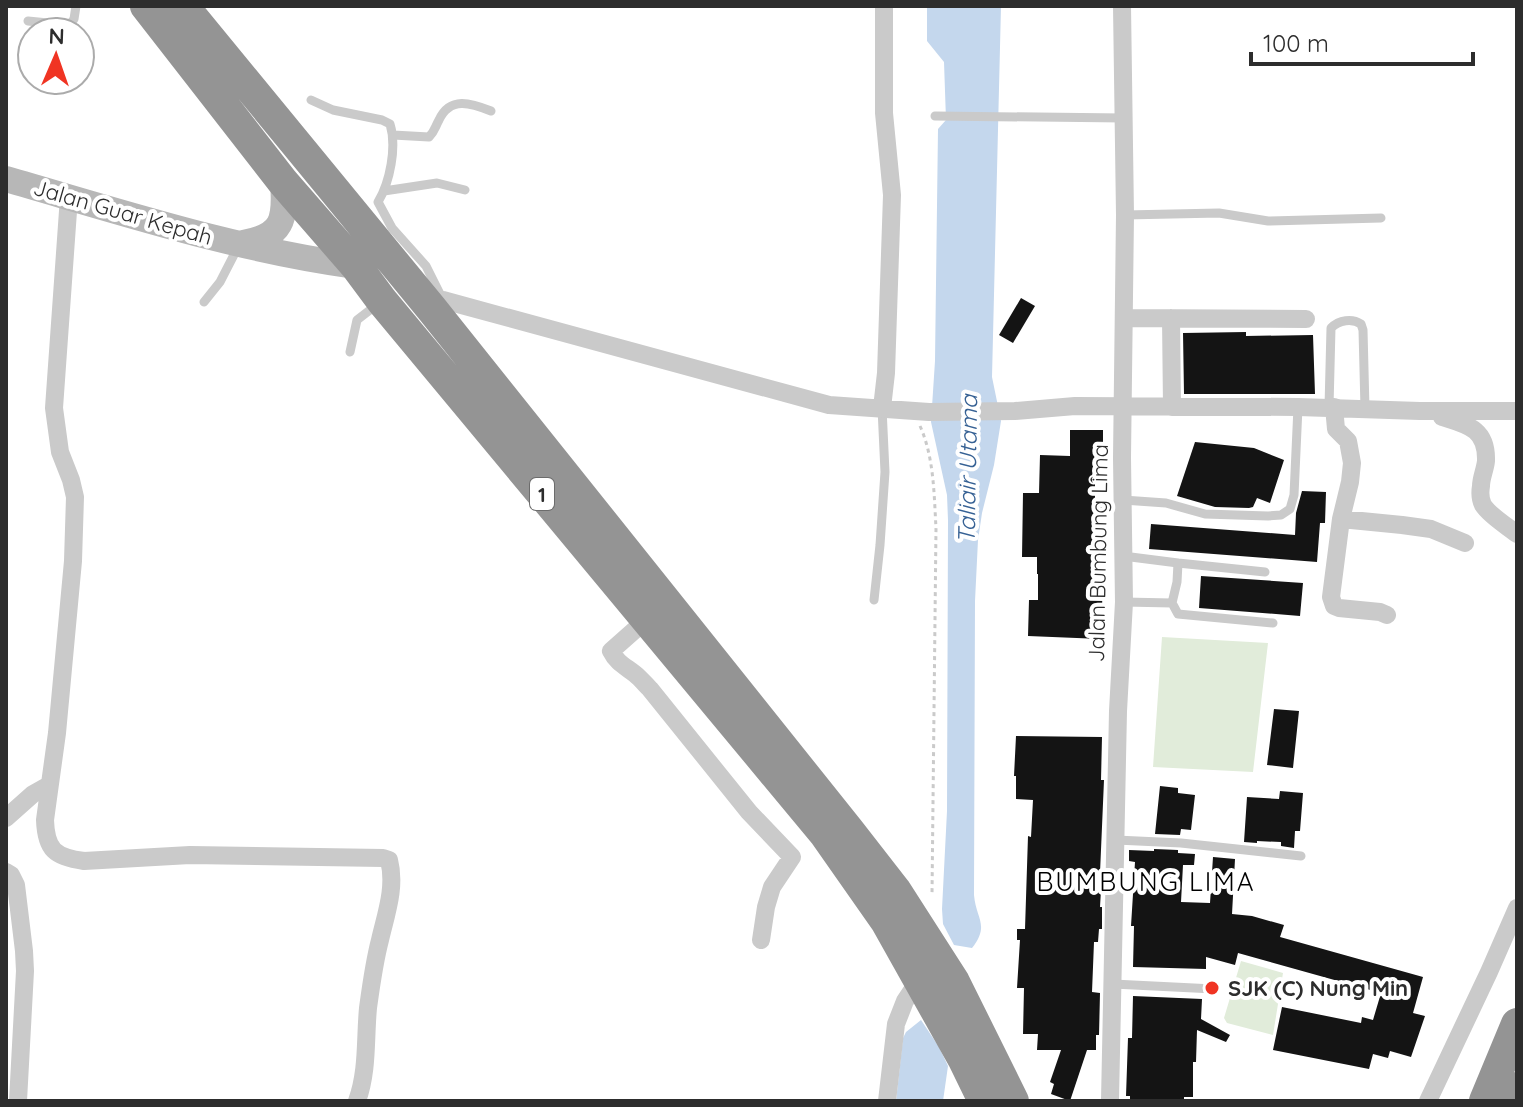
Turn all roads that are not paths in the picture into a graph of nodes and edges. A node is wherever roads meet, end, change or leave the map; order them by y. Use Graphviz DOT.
graph roads {
  1 [pos="146,6"];
  2 [pos="183,6"];
  3 [pos="884,6"];
  4 [pos="1122,6"];
  5 [pos="311,100"];
  6 [pos="491,111"];
  7 [pos="938,116"];
  8 [pos="1124,118"];
  9 [pos="393,135"];
  10 [pos="6,179"];
  11 [pos="283,182"];
  12 [pos="465,190"];
  13 [pos="384,191"];
  14 [pos="69,197"];
  15 [pos="1125,215"];
  16 [pos="1381,218"];
  17 [pos="239,244"];
  18 [pos="356,266"];
  19 [pos="382,301"];
  20 [pos="204,302"];
  21 [pos="437,304"];
  22 [pos="1124,318"];
  23 [pos="1171,318"];
  24 [pos="1306,319"];
  25 [pos="350,352"];
  26 [pos="1124,407"];
  27 [pos="1172,407"];
  28 [pos="1298,407"];
  29 [pos="1332,407"];
  30 [pos="882,408"];
  31 [pos="1365,409"];
  32 [pos="1420,411"];
  33 [pos="1517,411"];
  34 [pos="1123,500"];
  35 [pos="1341,519"];
  36 [pos="1517,532"];
  37 [pos="1465,543"];
  38 [pos="1123,556"];
  39 [pos="1178,563"];
  40 [pos="1265,572"];
  41 [pos="874,600"];
  42 [pos="1124,602"];
  43 [pos="1172,603"];
  44 [pos="1387,615"];
  45 [pos="1273,623"];
  46 [pos="642,624"];
  47 [pos="49,785"];
  48 [pos="6,818"];
  49 [pos="1116,840"];
  50 [pos="1301,856"];
  51 [pos="6,872"];
  52 [pos="1517,908"];
  53 [pos="761,940"];
  54 [pos="1113,984"];
  55 [pos="922,985"];
  56 [pos="1214,989"];
  57 [pos="1517,1024"];
  58 [pos="1517,1088"];
  59 [pos="18,1101"];
  60 [pos="357,1101"];
  61 [pos="887,1101"];
  62 [pos="984,1101"];
  63 [pos="1013,1101"];
  64 [pos="1110,1101"];
  65 [pos="1428,1101"];
  66 [pos="1485,1101"];
  67 [pos="1511,1101"];
  1 -- 11 [label="highway, 1"];
  2 -- 21 [label="highway, 1"];
  3 -- 30 [label="street"];
  4 -- 8 [label="street, Jalan Bumbung Lima"];
  5 -- 9 [label="lane"];
  6 -- 9 [label="lane"];
  7 -- 8 [label="lane"];
  8 -- 15 [label="street, Jalan Bumbung Lima"];
  9 -- 13 [label="lane"];
  10 -- 14 [label="main road, Jalan Guar Kepah"];
  11 -- 17 [label="main road, Jalan Guar Kepah"];
  11 -- 18 [label="highway, 1"];
  12 -- 13 [label="lane"];
  13 -- 21 [label="lane"];
  14 -- 17 [label="main road, Jalan Guar Kepah"];
  14 -- 47 [label="street"];
  15 -- 16 [label="lane"];
  15 -- 22 [label="street, Jalan Bumbung Lima"];
  17 -- 18 [label="main road, Jalan Guar Kepah"];
  17 -- 20 [label="lane"];
  18 -- 19 [label="highway, 1"];
  19 -- 25 [label="lane"];
  19 -- 46 [label="highway, 1"];
  21 -- 30 [label="street"];
  21 -- 63 [label="highway, 1"];
  22 -- 23 [label="street"];
  22 -- 26 [label="street, Jalan Bumbung Lima"];
  23 -- 24 [label="street"];
  23 -- 27 [label="street"];
  26 -- 27 [label="street"];
  26 -- 30 [label="street"];
  26 -- 34 [label="street, Jalan Bumbung Lima"];
  27 -- 28 [label="street"];
  28 -- 29 [label="street"];
  28 -- 34 [label="lane"];
  29 -- 31 [label="street"];
  29 -- 31 [label="lane"];
  29 -- 35 [label="street"];
  30 -- 41 [label="lane"];
  31 -- 32 [label="street"];
  32 -- 33 [label="street"];
  32 -- 36 [label="street"];
  34 -- 38 [label="street, Jalan Bumbung Lima"];
  35 -- 37 [label="street"];
  35 -- 44 [label="street"];
  38 -- 39 [label="lane"];
  38 -- 42 [label="street, Jalan Bumbung Lima"];
  39 -- 40 [label="lane"];
  39 -- 43 [label="lane"];
  42 -- 43 [label="lane"];
  42 -- 49 [label="street, Jalan Bumbung Lima"];
  43 -- 45 [label="lane"];
  46 -- 53 [label="street"];
  46 -- 55 [label="highway, 1"];
  47 -- 48 [label="street"];
  47 -- 60 [label="street"];
  49 -- 50 [label="lane"];
  49 -- 54 [label="street, Jalan Bumbung Lima"];
  51 -- 59 [label="street"];
  52 -- 65 [label="street"];
  54 -- 56 [label="lane"];
  54 -- 64 [label="street, Jalan Bumbung Lima"];
  55 -- 61 [label="street"];
  55 -- 62 [label="highway, 1"];
  57 -- 66 [label="highway"];
  58 -- 67 [label="highway"];
}
